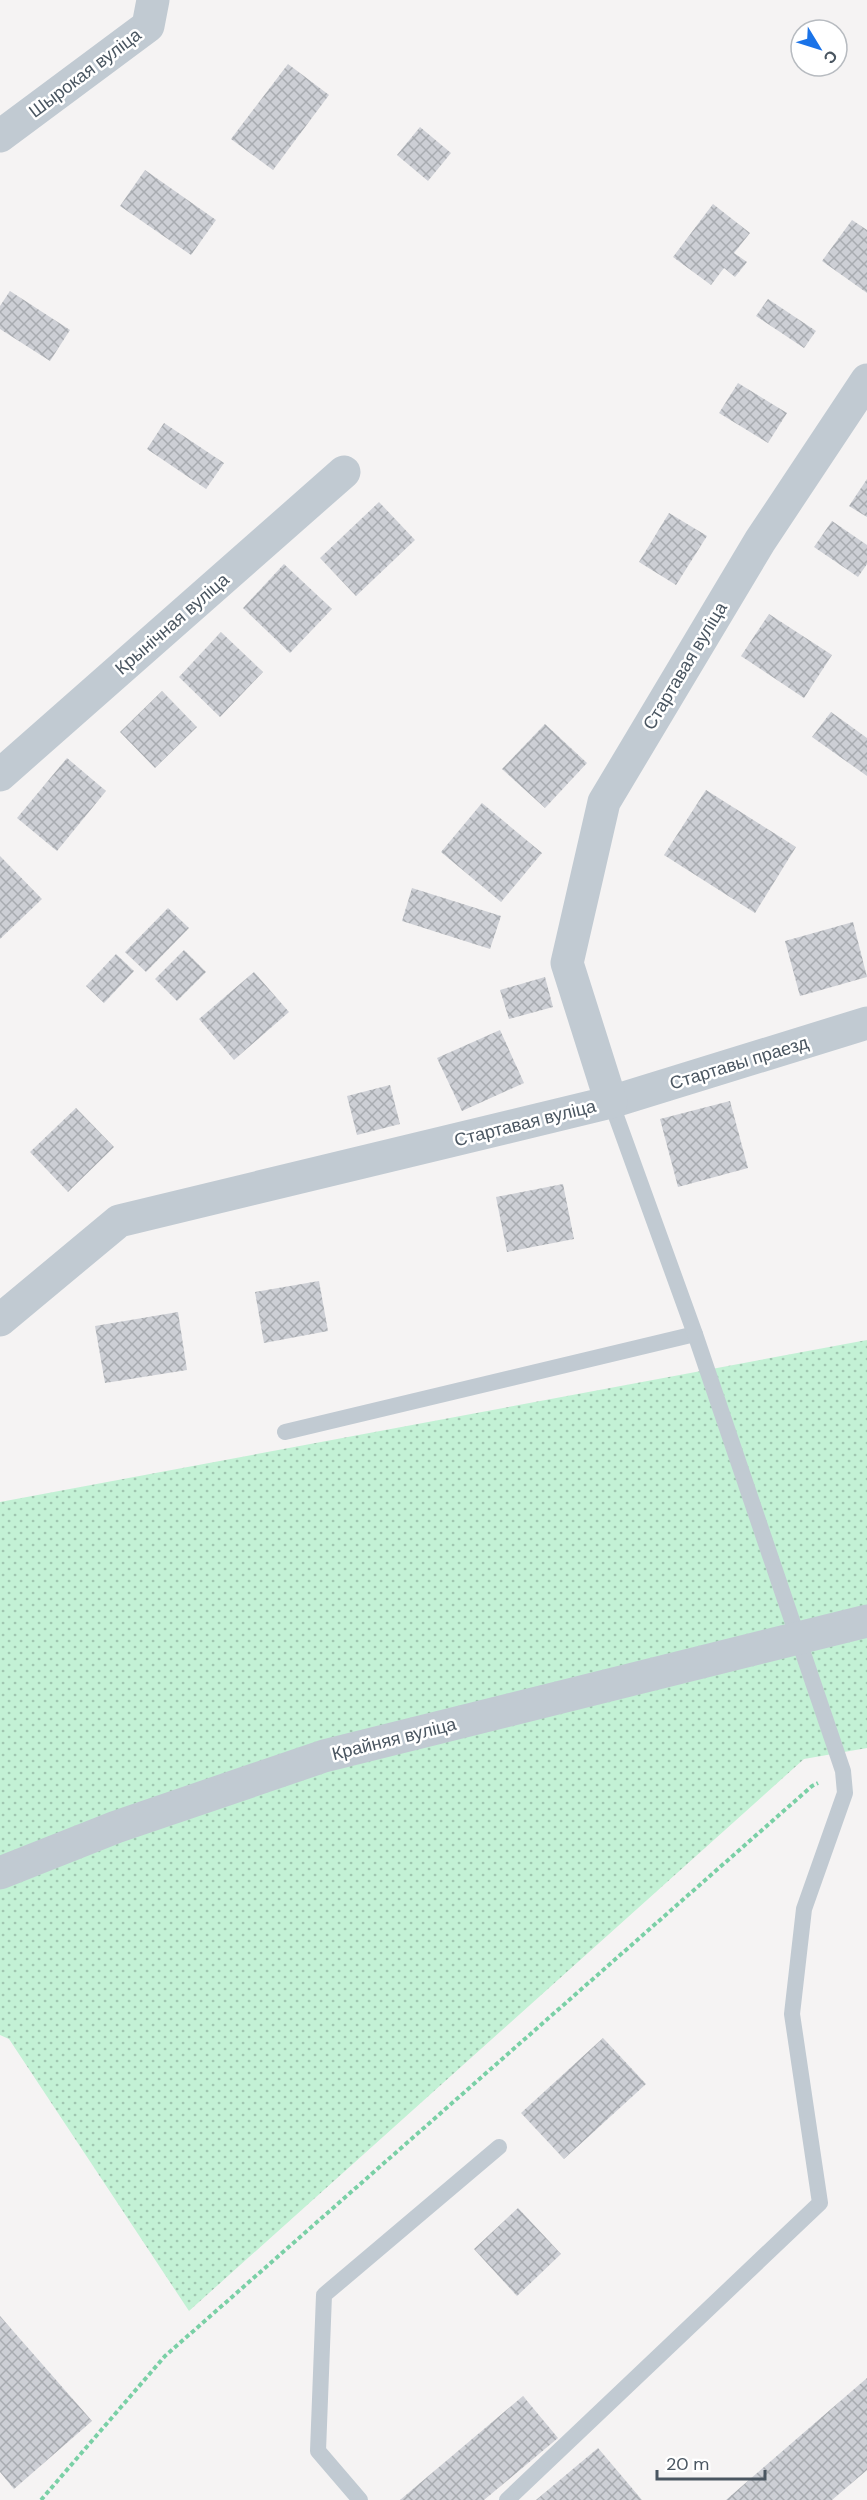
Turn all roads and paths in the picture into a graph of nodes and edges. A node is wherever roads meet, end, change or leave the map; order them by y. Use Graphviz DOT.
graph roads {
  1 [pos="153,0"];
  2 [pos="0,136"];
  3 [pos="867,380"];
  4 [pos="344,472"];
  5 [pos="0,775"];
  6 [pos="867,1023"];
  7 [pos="611,1102"];
  8 [pos="0,1320"];
  9 [pos="695,1334"];
  10 [pos="285,1432"];
  11 [pos="867,1622"];
  12 [pos="798,1639"];
  13 [pos="843,1771"];
  14 [pos="0,1873"];
  15 [pos="499,2147"];
  16 [pos="41,2500"];
  17 [pos="360,2500"];
  18 [pos="507,2500"];
  1 -- 2 [label="street, Шырокая вуліца"];
  3 -- 7 [label="street, Стартавая вуліца"];
  4 -- 5 [label="street, Крынічная вуліца"];
  6 -- 7 [label="street, Стартавы праезд"];
  7 -- 8 [label="street, Стартавая вуліца"];
  7 -- 9 [label="lane"];
  9 -- 10 [label="lane"];
  9 -- 12 [label="lane"];
  11 -- 12 [label="street, Крайняя вуліца"];
  12 -- 13 [label="lane"];
  12 -- 14 [label="street, Крайняя вуліца"];
  13 -- 16 [label="path"];
  13 -- 18 [label="lane"];
  15 -- 17 [label="lane"];
}
